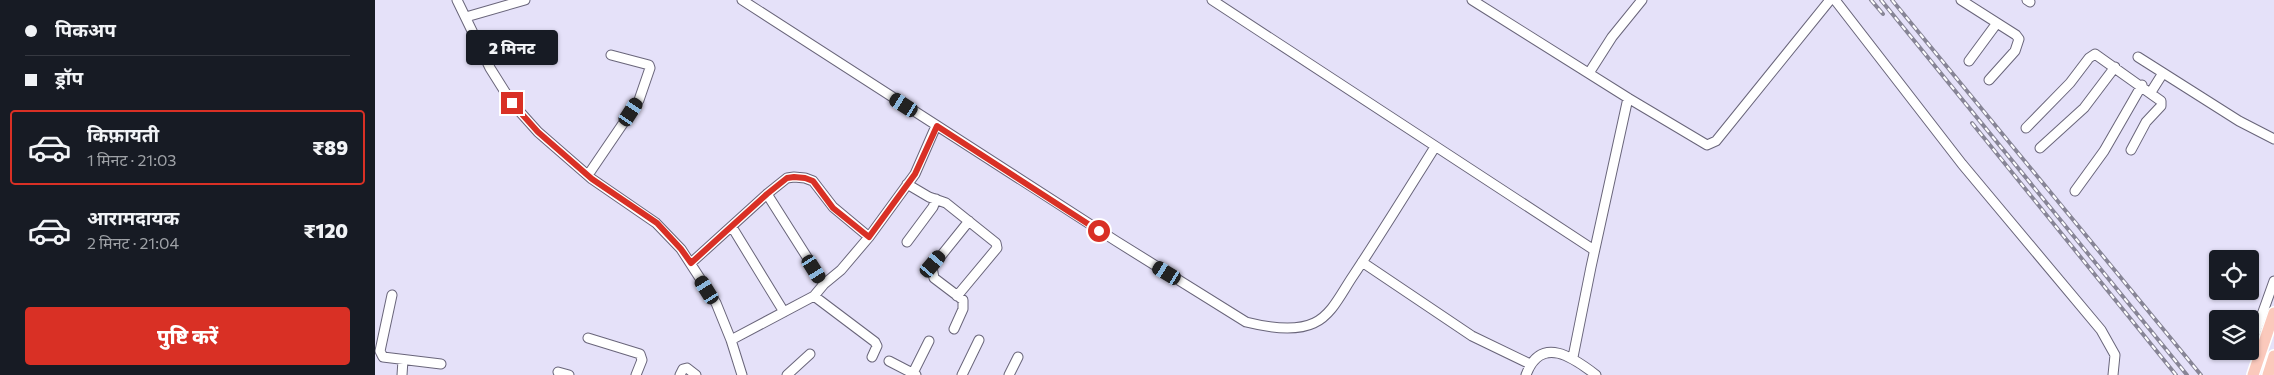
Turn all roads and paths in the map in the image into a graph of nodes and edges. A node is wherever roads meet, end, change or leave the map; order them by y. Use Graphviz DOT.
graph roads {
  1 [pos="457,0"];
  2 [pos="525,0"];
  3 [pos="742,0"];
  4 [pos="1213,0"];
  5 [pos="1472,0"];
  6 [pos="1642,0"];
  7 [pos="1831,0"];
  8 [pos="1835,0"];
  9 [pos="1961,0"];
  10 [pos="466,17"];
  11 [pos="1997,23"];
  12 [pos="611,55"];
  13 [pos="2139,57"];
  14 [pos="1969,61"];
  15 [pos="2115,67"];
  16 [pos="1589,73"];
  17 [pos="2163,73"];
  18 [pos="1989,80"];
  19 [pos="2141,85"];
  20 [pos="2151,92"];
  21 [pos="1628,98"];
  22 [pos="937,126"];
  23 [pos="2026,128"];
  24 [pos="2274,139"];
  25 [pos="1435,147"];
  26 [pos="2040,148"];
  27 [pos="2131,150"];
  28 [pos="588,175"];
  29 [pos="907,184"];
  30 [pos="2075,190"];
  31 [pos="767,194"];
  32 [pos="936,199"];
  33 [pos="969,222"];
  34 [pos="732,226"];
  35 [pos="869,237"];
  36 [pos="907,242"];
  37 [pos="1594,250"];
  38 [pos="1362,262"];
  39 [pos="691,263"];
  40 [pos="2274,281"];
  41 [pos="824,284"];
  42 [pos="392,295"];
  43 [pos="814,296"];
  44 [pos="957,296"];
  45 [pos="784,312"];
  46 [pos="2274,313"];
  47 [pos="2259,323"];
  48 [pos="954,328"];
  49 [pos="588,338"];
  50 [pos="731,340"];
  51 [pos="979,340"];
  52 [pos="929,341"];
  53 [pos="810,354"];
  54 [pos="2274,356"];
  55 [pos="872,357"];
  56 [pos="1018,357"];
  57 [pos="1573,357"];
  58 [pos="403,360"];
  59 [pos="889,361"];
  60 [pos="441,364"];
  61 [pos="1530,364"];
  62 [pos="558,372"];
  63 [pos="738,373"];
  64 [pos="913,374"];
  65 [pos="402,375"];
  66 [pos="569,375"];
  67 [pos="636,375"];
  68 [pos="680,375"];
  69 [pos="696,375"];
  70 [pos="787,375"];
  71 [pos="962,375"];
  72 [pos="1009,375"];
  73 [pos="1526,375"];
  74 [pos="1596,375"];
  75 [pos="2113,375"];
  76 [pos="2253,375"];
  77 [pos="2268,375"];
  1 -- 10 [label="street"];
  2 -- 10 [label="street"];
  3 -- 22 [label="street"];
  4 -- 25 [label="street"];
  5 -- 16 [label="street"];
  6 -- 16 [label="street"];
  7 -- 21 [label="street"];
  8 -- 75 [label="street"];
  9 -- 11 [label="street"];
  10 -- 28 [label="street"];
  11 -- 14 [label="street"];
  11 -- 18 [label="street"];
  12 -- 28 [label="street"];
  13 -- 17 [label="street"];
  15 -- 19 [label="street"];
  15 -- 23 [label="street"];
  15 -- 26 [label="street"];
  16 -- 21 [label="street"];
  17 -- 20 [label="street"];
  17 -- 24 [label="street"];
  19 -- 20 [label="street"];
  19 -- 30 [label="street"];
  20 -- 27 [label="street"];
  21 -- 37 [label="street"];
  22 -- 29 [label="street"];
  22 -- 38 [label="street"];
  25 -- 37 [label="street"];
  25 -- 38 [label="street"];
  28 -- 39 [label="street"];
  29 -- 32 [label="street"];
  29 -- 35 [label="street"];
  31 -- 34 [label="street"];
  31 -- 35 [label="street"];
  31 -- 41 [label="street"];
  32 -- 33 [label="street"];
  32 -- 36 [label="street"];
  33 -- 44 [label="street"];
  33 -- 44 [label="street"];
  34 -- 39 [label="street"];
  34 -- 45 [label="street"];
  35 -- 41 [label="street"];
  37 -- 57 [label="street"];
  38 -- 61 [label="street"];
  39 -- 50 [label="street"];
  40 -- 47 [label="street"];
  41 -- 43 [label="street"];
  42 -- 58 [label="street"];
  43 -- 45 [label="street"];
  43 -- 55 [label="street"];
  44 -- 48 [label="street"];
  45 -- 50 [label="street"];
  46 -- 76 [label="main road"];
  49 -- 67 [label="street"];
  50 -- 63 [label="street"];
  51 -- 71 [label="street"];
  52 -- 64 [label="street"];
  53 -- 70 [label="street"];
  54 -- 77 [label="main road"];
  56 -- 72 [label="street"];
  57 -- 61 [label="street"];
  57 -- 74 [label="street"];
  58 -- 60 [label="street"];
  58 -- 65 [label="street"];
  59 -- 64 [label="street"];
  61 -- 73 [label="street"];
  62 -- 66 [label="street"];
  68 -- 69 [label="street"];
}
